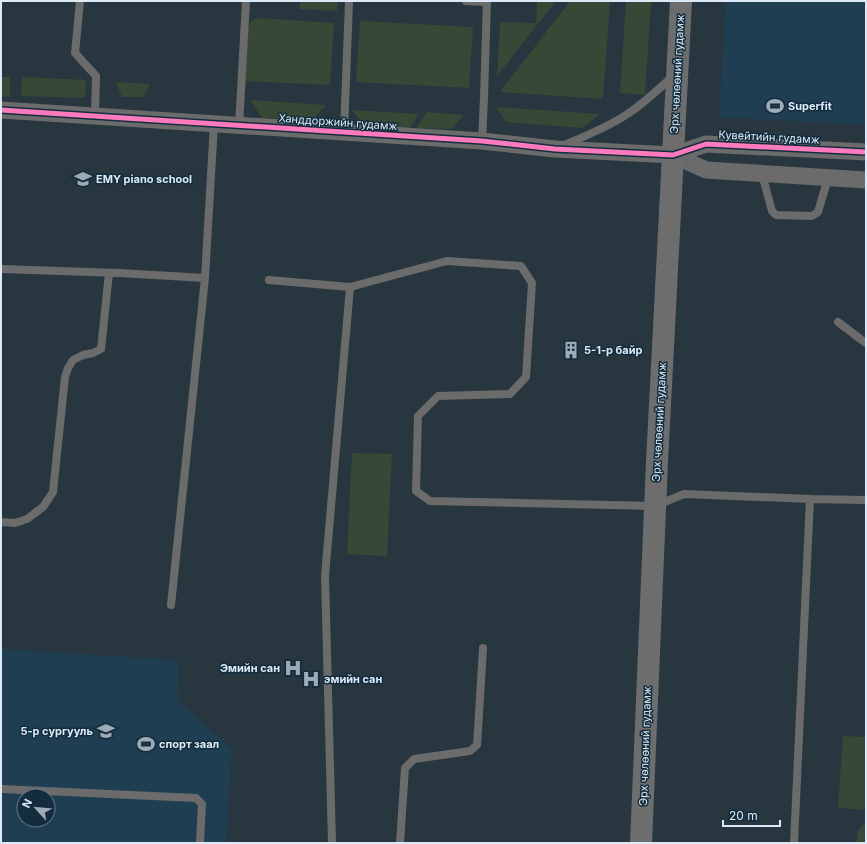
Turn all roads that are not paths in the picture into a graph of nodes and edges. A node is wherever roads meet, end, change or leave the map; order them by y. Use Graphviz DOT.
graph roads {
  1 [pos="80,1"];
  2 [pos="246,1"];
  3 [pos="349,1"];
  4 [pos="466,1"];
  5 [pos="681,1"];
  6 [pos="487,2"];
  7 [pos="678,71"];
  8 [pos="1,110"];
  9 [pos="94,116"];
  10 [pos="214,124"];
  11 [pos="239,126"];
  12 [pos="344,132"];
  13 [pos="482,141"];
  14 [pos="555,149"];
  15 [pos="866,152"];
  16 [pos="673,155"];
  17 [pos="762,174"];
  18 [pos="828,178"];
  19 [pos="866,180"];
  20 [pos="1,269"];
  21 [pos="109,273"];
  22 [pos="205,278"];
  23 [pos="269,280"];
  24 [pos="350,287"];
  25 [pos="838,322"];
  26 [pos="866,343"];
  27 [pos="810,499"];
  28 [pos="866,500"];
  29 [pos="655,506"];
  30 [pos="1,522"];
  31 [pos="170,605"];
  32 [pos="483,648"];
  33 [pos="1,789"];
  34 [pos="200,843"];
  35 [pos="332,843"];
  36 [pos="400,843"];
  37 [pos="641,843"];
  38 [pos="794,843"];
  1 -- 9 [label="lane"];
  2 -- 11 [label="lane"];
  3 -- 12 [label="lane"];
  4 -- 6 [label="lane"];
  5 -- 7 [label="main road, Эрх чөлөөний гудамж"];
  6 -- 13 [label="lane"];
  7 -- 14 [label="lane"];
  7 -- 16 [label="main road, Эрх чөлөөний гудамж"];
  8 -- 9 [label="street, Ханддоржийн гудамж"];
  9 -- 10 [label="street, Ханддоржийн гудамж"];
  10 -- 11 [label="street, Ханддоржийн гудамж"];
  10 -- 22 [label="lane"];
  11 -- 12 [label="street, Ханддоржийн гудамж"];
  12 -- 13 [label="street, Ханддоржийн гудамж"];
  13 -- 14 [label="street, Ханддоржийн гудамж"];
  14 -- 16 [label="street, Ханддоржийн гудамж"];
  15 -- 16 [label="street, Кувейтийн гудамж"];
  16 -- 17 [label="street"];
  16 -- 29 [label="main road, Эрх чөлөөний гудамж"];
  17 -- 18 [label="street"];
  17 -- 18 [label="lane"];
  18 -- 19 [label="street"];
  20 -- 21 [label="lane"];
  21 -- 22 [label="lane"];
  21 -- 30 [label="lane"];
  22 -- 31 [label="lane"];
  23 -- 24 [label="lane"];
  24 -- 29 [label="lane"];
  24 -- 35 [label="lane"];
  25 -- 26 [label="lane"];
  27 -- 28 [label="lane"];
  27 -- 29 [label="lane"];
  27 -- 38 [label="lane"];
  29 -- 37 [label="main road, Эрх чөлөөний гудамж"];
  32 -- 36 [label="lane"];
  33 -- 34 [label="lane"];
}
